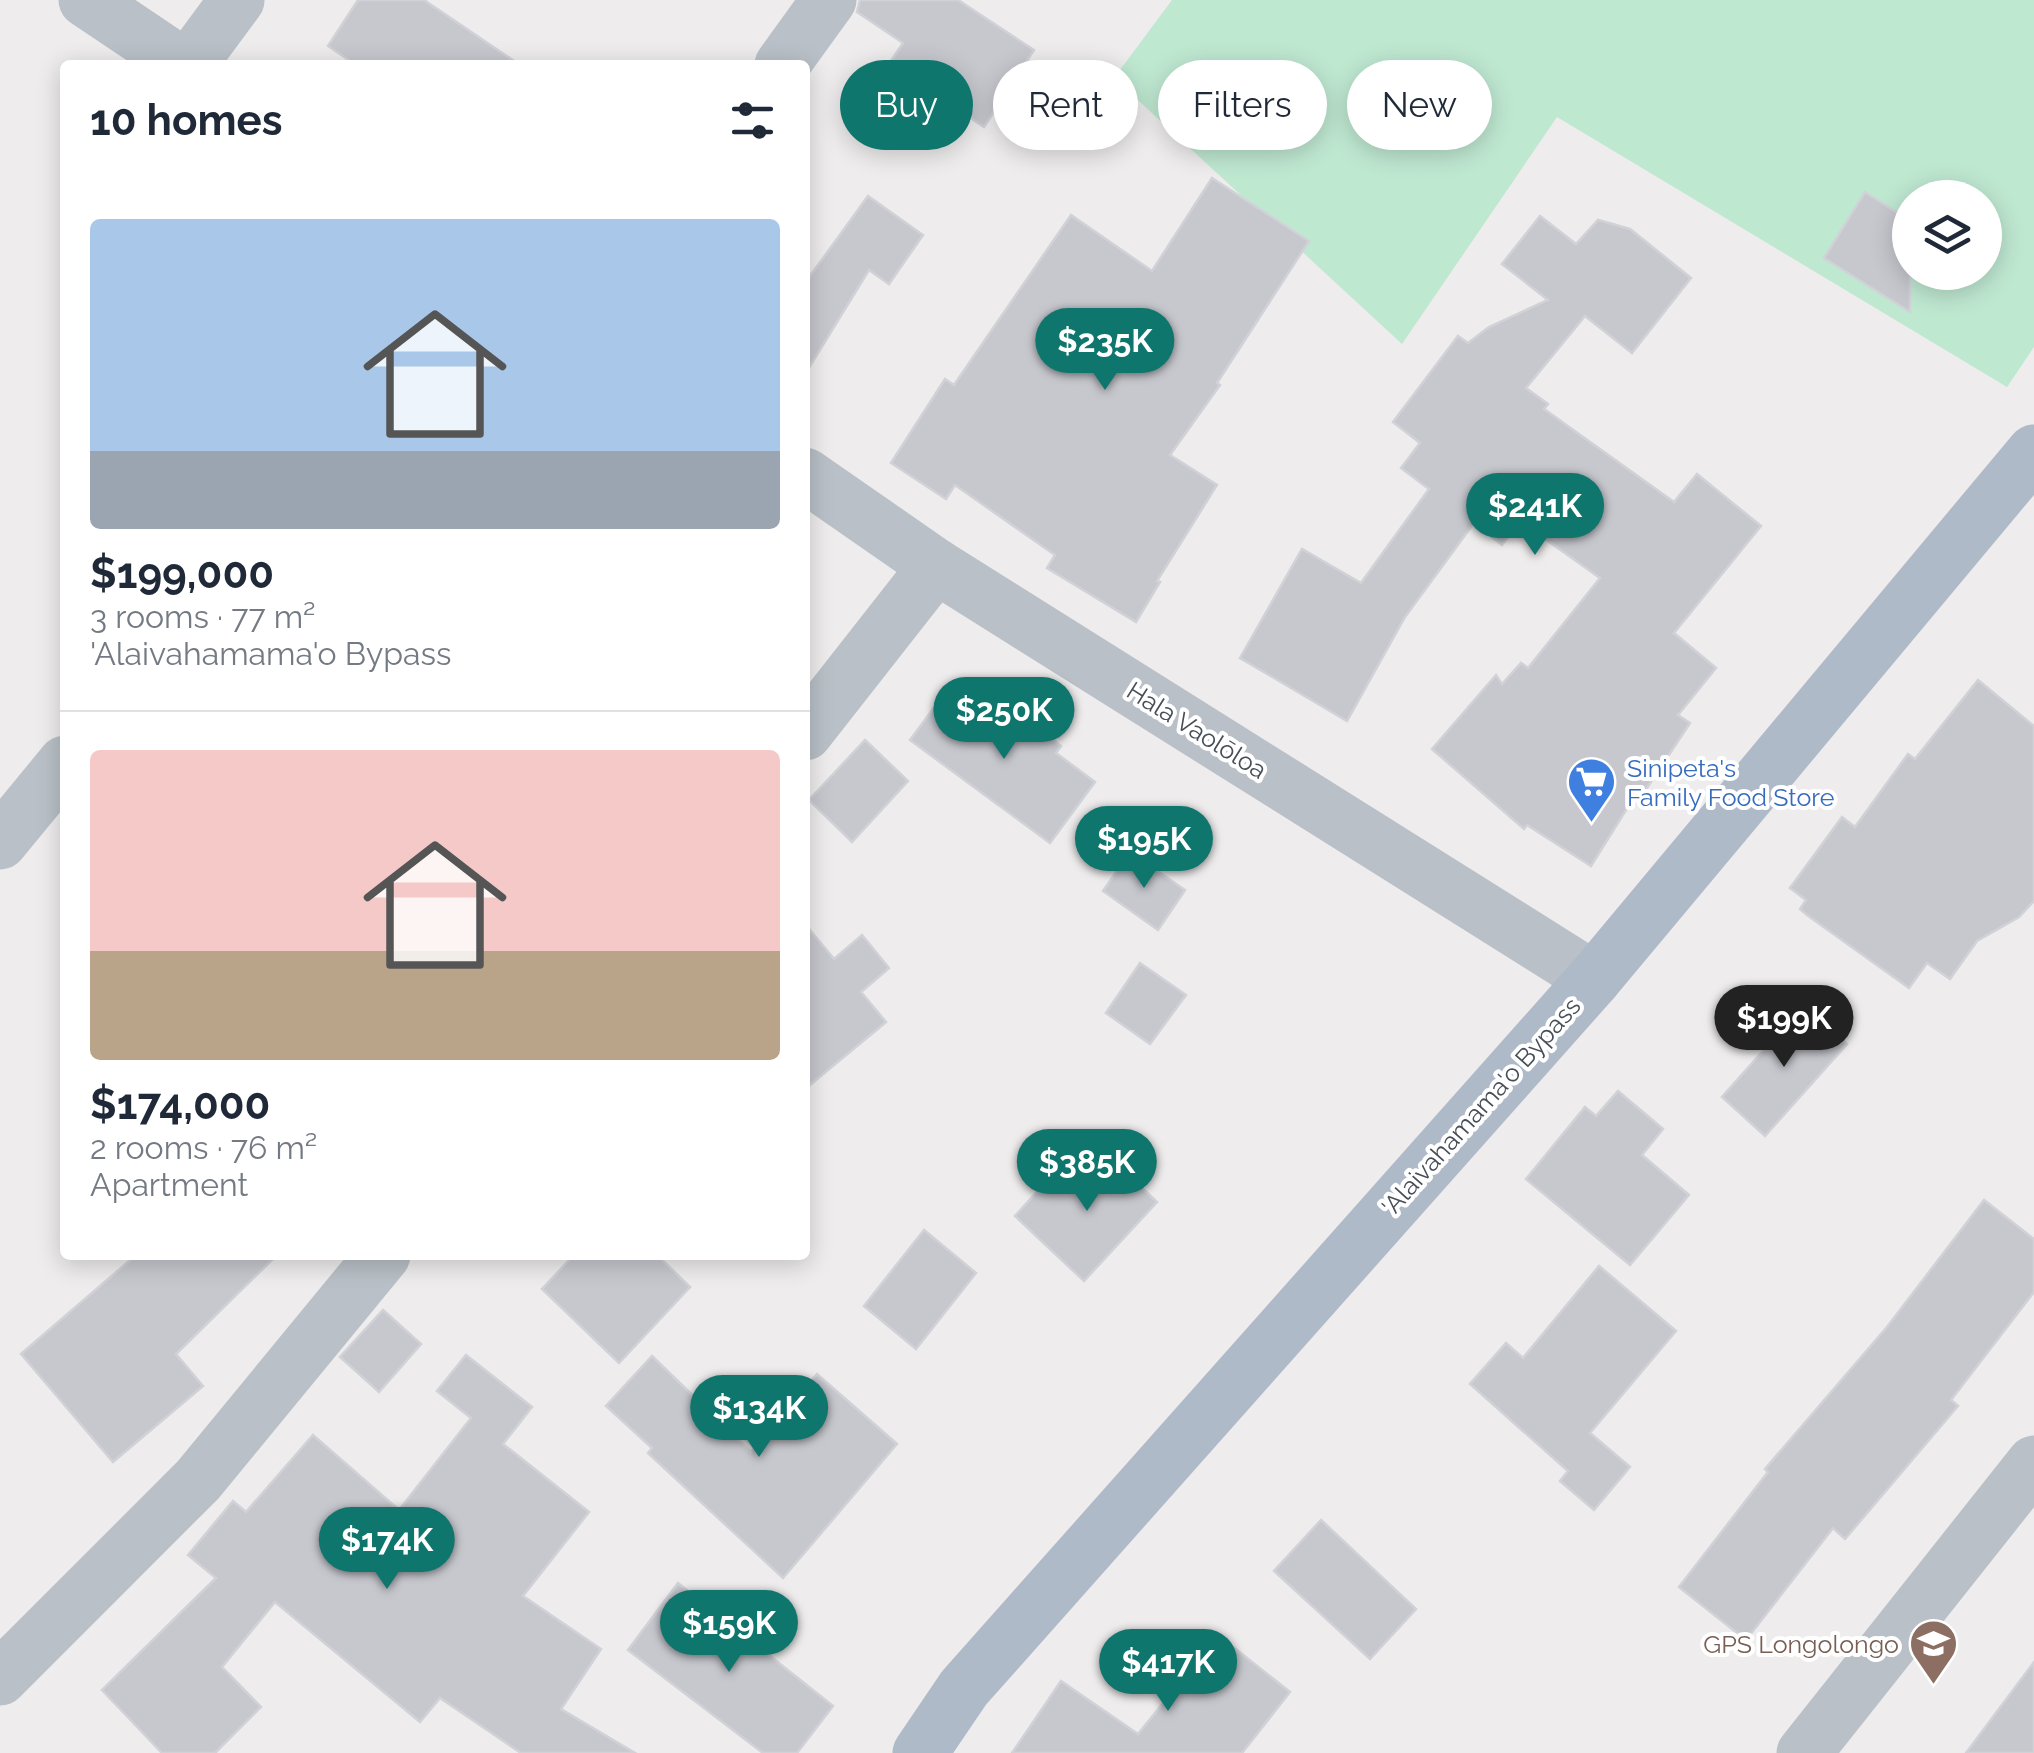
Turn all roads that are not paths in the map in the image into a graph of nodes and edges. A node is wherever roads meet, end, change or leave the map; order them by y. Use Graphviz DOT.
graph roads {
  1 [pos="86,0"];
  2 [pos="237,0"];
  3 [pos="829,0"];
  4 [pos="178,60"];
  5 [pos="190,60"];
  6 [pos="786,60"];
  7 [pos="2034,452"];
  8 [pos="810,479"];
  9 [pos="936,566"];
  10 [pos="810,727"];
  11 [pos="60,769"];
  12 [pos="0,842"];
  13 [pos="1594,979"];
  14 [pos="379,1260"];
  15 [pos="2034,1463"];
  16 [pos="0,1678"];
  17 [pos="920,1753"];
  18 [pos="1804,1753"];
  1 -- 4 [label="street"];
  2 -- 5 [label="street"];
  3 -- 6 [label="street"];
  7 -- 13 [label="main road, 'Alaivahamama'o Bypass"];
  8 -- 9 [label="street, Hala Vaolōloa"];
  9 -- 10 [label="street"];
  9 -- 13 [label="street, Hala Vaolōloa"];
  11 -- 12 [label="street"];
  13 -- 17 [label="main road, 'Alaivahamama'o Bypass"];
  14 -- 16 [label="street"];
  15 -- 18 [label="street"];
}
